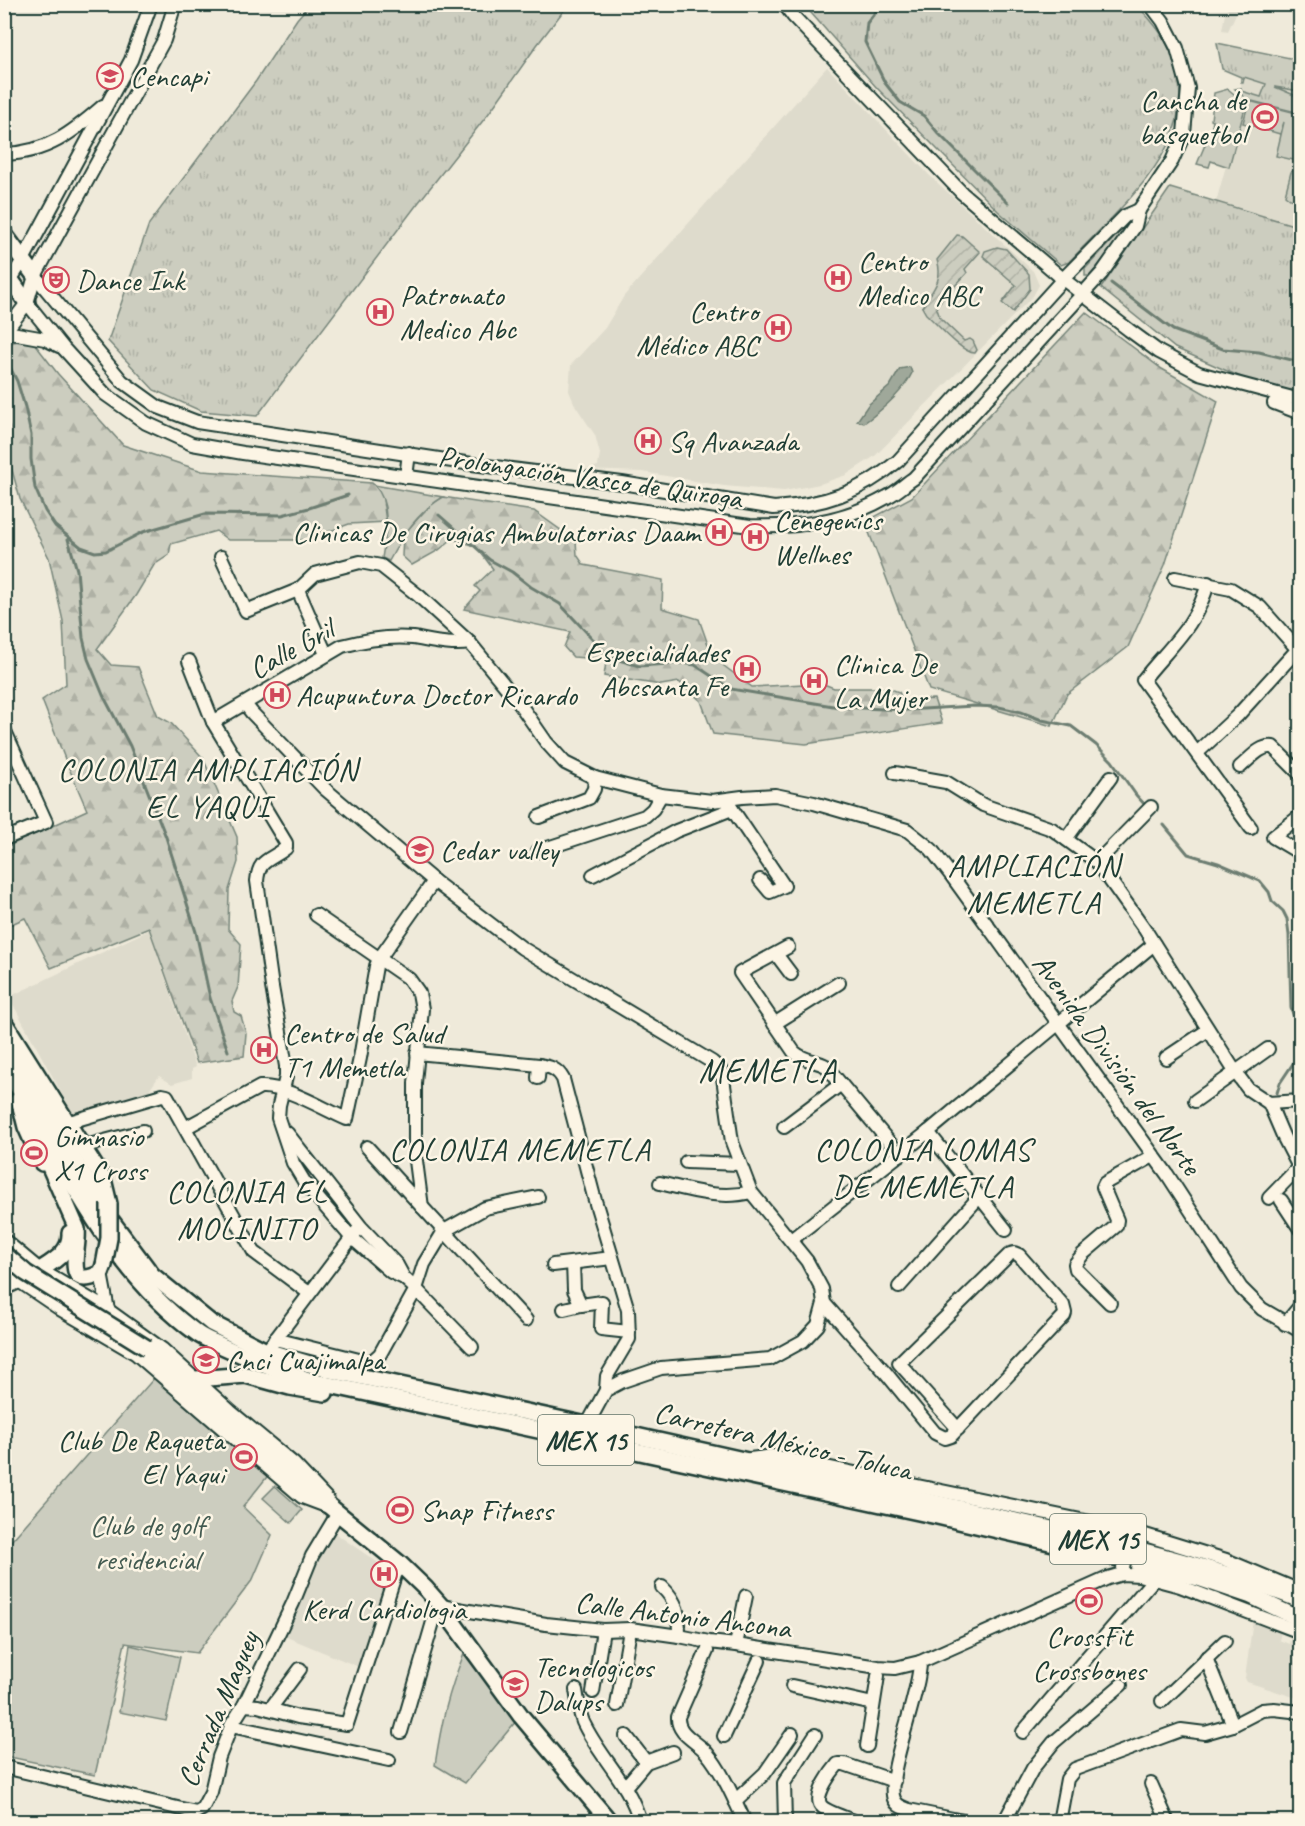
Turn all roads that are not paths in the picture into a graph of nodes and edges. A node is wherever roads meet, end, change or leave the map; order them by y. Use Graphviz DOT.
graph roads {
  1 [pos="151,4"];
  2 [pos="175,4"];
  3 [pos="784,4"];
  4 [pos="1150,4"];
  5 [pos="131,60"];
  6 [pos="151,64"];
  7 [pos="109,102"];
  8 [pos="4,154"];
  9 [pos="1138,210"];
  10 [pos="39,229"];
  11 [pos="4,234"];
  12 [pos="56,238"];
  13 [pos="23,260"];
  14 [pos="35,276"];
  15 [pos="7,278"];
  16 [pos="1063,279"];
  17 [pos="1083,295"];
  18 [pos="27,303"];
  19 [pos="5,328"];
  20 [pos="64,349"];
  21 [pos="1300,400"];
  22 [pos="1274,403"];
  23 [pos="1300,413"];
  24 [pos="409,453"];
  25 [pos="406,477"];
  26 [pos="221,557"];
  27 [pos="1175,578"];
  28 [pos="1208,584"];
  29 [pos="298,590"];
  30 [pos="470,643"];
  31 [pos="1299,650"];
  32 [pos="326,654"];
  33 [pos="189,661"];
  34 [pos="245,704"];
  35 [pos="213,722"];
  36 [pos="4,729"];
  37 [pos="1197,753"];
  38 [pos="1240,767"];
  39 [pos="895,773"];
  40 [pos="1300,774"];
  41 [pos="1111,777"];
  42 [pos="595,778"];
  43 [pos="661,795"];
  44 [pos="729,804"];
  45 [pos="1151,807"];
  46 [pos="1300,816"];
  47 [pos="539,817"];
  48 [pos="1251,828"];
  49 [pos="6,834"];
  50 [pos="1066,838"];
  51 [pos="538,851"];
  52 [pos="1300,853"];
  53 [pos="1097,862"];
  54 [pos="593,875"];
  55 [pos="760,880"];
  56 [pos="434,881"];
  57 [pos="316,915"];
  58 [pos="1154,944"];
  59 [pos="788,947"];
  60 [pos="776,954"];
  61 [pos="379,959"];
  62 [pos="791,974"];
  63 [pos="839,983"];
  64 [pos="4,1022"];
  65 [pos="774,1024"];
  66 [pos="1057,1025"];
  67 [pos="1208,1030"];
  68 [pos="4,1045"];
  69 [pos="1268,1049"];
  70 [pos="417,1053"];
  71 [pos="1166,1058"];
  72 [pos="4,1064"];
  73 [pos="1236,1073"];
  74 [pos="15,1082"];
  75 [pos="841,1084"];
  76 [pos="282,1090"];
  77 [pos="1195,1101"];
  78 [pos="1300,1101"];
  79 [pos="1269,1102"];
  80 [pos="20,1105"];
  81 [pos="73,1121"];
  82 [pos="280,1125"];
  83 [pos="784,1127"];
  84 [pos="185,1128"];
  85 [pos="143,1131"];
  86 [pos="928,1132"];
  87 [pos="90,1145"];
  88 [pos="367,1147"];
  89 [pos="900,1155"];
  90 [pos="1153,1156"];
  91 [pos="686,1162"];
  92 [pos="740,1164"];
  93 [pos="1300,1168"];
  94 [pos="660,1183"];
  95 [pos="751,1192"];
  96 [pos="538,1197"];
  97 [pos="979,1197"];
  98 [pos="422,1207"];
  99 [pos="361,1227"];
  100 [pos="1300,1229"];
  101 [pos="1005,1230"];
  102 [pos="444,1231"];
  103 [pos="351,1237"];
  104 [pos="4,1240"];
  105 [pos="791,1240"];
  106 [pos="4,1254"];
  107 [pos="612,1258"];
  108 [pos="573,1263"];
  109 [pos="553,1264"];
  110 [pos="103,1269"];
  111 [pos="40,1270"];
  112 [pos="4,1271"];
  113 [pos="404,1278"];
  114 [pos="84,1279"];
  115 [pos="18,1282"];
  116 [pos="899,1287"];
  117 [pos="4,1289"];
  118 [pos="416,1289"];
  119 [pos="309,1293"];
  120 [pos="824,1303"];
  121 [pos="1110,1303"];
  122 [pos="581,1305"];
  123 [pos="1300,1306"];
  124 [pos="564,1309"];
  125 [pos="108,1310"];
  126 [pos="526,1320"];
  127 [pos="1285,1324"];
  128 [pos="1300,1331"];
  129 [pos="629,1332"];
  130 [pos="271,1345"];
  131 [pos="472,1347"];
  132 [pos="196,1379"];
  133 [pos="606,1390"];
  134 [pos="394,1399"];
  135 [pos="587,1425"];
  136 [pos="958,1429"];
  137 [pos="739,1460"];
  138 [pos="336,1511"];
  139 [pos="1129,1533"];
  140 [pos="399,1563"];
  141 [pos="1122,1571"];
  142 [pos="1155,1579"];
  143 [pos="662,1587"];
  144 [pos="1300,1591"];
  145 [pos="746,1596"];
  146 [pos="1300,1600"];
  147 [pos="441,1606"];
  148 [pos="1300,1619"];
  149 [pos="603,1630"];
  150 [pos="1300,1632"];
  151 [pos="629,1636"];
  152 [pos="679,1636"];
  153 [pos="1225,1641"];
  154 [pos="736,1645"];
  155 [pos="707,1651"];
  156 [pos="1206,1658"];
  157 [pos="759,1661"];
  158 [pos="920,1662"];
  159 [pos="300,1669"];
  160 [pos="878,1676"];
  161 [pos="1121,1685"];
  162 [pos="792,1686"];
  163 [pos="576,1690"];
  164 [pos="593,1692"];
  165 [pos="1162,1701"];
  166 [pos="873,1704"];
  167 [pos="244,1705"];
  168 [pos="617,1705"];
  169 [pos="270,1709"];
  170 [pos="1300,1712"];
  171 [pos="1233,1725"];
  172 [pos="231,1726"];
  173 [pos="401,1732"];
  174 [pos="1023,1732"];
  175 [pos="792,1734"];
  176 [pos="815,1735"];
  177 [pos="626,1736"];
  178 [pos="724,1736"];
  179 [pos="867,1746"];
  180 [pos="673,1752"];
  181 [pos="389,1760"];
  182 [pos="646,1762"];
  183 [pos="4,1767"];
  184 [pos="894,1781"];
  185 [pos="1151,1784"];
  186 [pos="626,1787"];
  187 [pos="735,1801"];
  188 [pos="610,1821"];
  189 [pos="640,1821"];
  190 [pos="745,1821"];
  191 [pos="785,1821"];
  192 [pos="855,1821"];
  193 [pos="968,1821"];
  194 [pos="1004,1821"];
  195 [pos="1059,1821"];
  196 [pos="1168,1821"];
  1 -- 5 [label="street"];
  2 -- 6 [label="street"];
  3 -- 16 [label="street"];
  4 -- 9 [label="street, Prolongación Vasco de Quiroga"];
  5 -- 6 [label="street"];
  5 -- 7 [label="street"];
  6 -- 12 [label="street"];
  7 -- 8 [label="street"];
  7 -- 10 [label="street"];
  9 -- 16 [label="street, Prolongación Vasco de Quiroga"];
  9 -- 17 [label="street, Prolongación Vasco de Quiroga"];
  10 -- 12 [label="street"];
  10 -- 13 [label="street"];
  11 -- 13 [label="main road"];
  12 -- 14 [label="street"];
  13 -- 14 [label="main road"];
  13 -- 15 [label="street"];
  14 -- 18 [label="street"];
  14 -- 24 [label="street, Prolongación Vasco de Quiroga"];
  15 -- 18 [label="main road"];
  16 -- 17 [label="street"];
  16 -- 24 [label="street, Prolongación Vasco de Quiroga"];
  17 -- 21 [label="street"];
  17 -- 25 [label="street, Prolongación Vasco de Quiroga"];
  18 -- 19 [label="street"];
  18 -- 20 [label="street, Prolongación Vasco de Quiroga"];
  19 -- 20 [label="street"];
  20 -- 25 [label="street, Prolongación Vasco de Quiroga"];
  22 -- 23 [label="street"];
  24 -- 25 [label="street"];
  26 -- 29 [label="street, Avenida División del Norte"];
  27 -- 28 [label="street"];
  28 -- 31 [label="street"];
  28 -- 37 [label="street"];
  29 -- 30 [label="street, Avenida División del Norte"];
  29 -- 32 [label="street"];
  30 -- 32 [label="street, Calle Gril"];
  30 -- 42 [label="street, Avenida División del Norte"];
  31 -- 37 [label="street"];
  32 -- 34 [label="street, Calle Gril"];
  33 -- 35 [label="street"];
  34 -- 35 [label="street, Calle Gril"];
  34 -- 56 [label="street"];
  35 -- 76 [label="street"];
  36 -- 49 [label="street"];
  37 -- 48 [label="street"];
  38 -- 40 [label="street"];
  39 -- 50 [label="street"];
  41 -- 50 [label="street"];
  42 -- 43 [label="street, Avenida División del Norte"];
  42 -- 47 [label="street"];
  43 -- 44 [label="street, Avenida División del Norte"];
  43 -- 51 [label="street"];
  44 -- 54 [label="street"];
  44 -- 55 [label="street"];
  44 -- 66 [label="street, Avenida División del Norte"];
  45 -- 53 [label="street"];
  46 -- 52 [label="street"];
  50 -- 53 [label="street"];
  53 -- 58 [label="street"];
  56 -- 61 [label="street"];
  56 -- 92 [label="street"];
  57 -- 61 [label="street"];
  58 -- 66 [label="street"];
  58 -- 67 [label="street"];
  59 -- 60 [label="street"];
  60 -- 62 [label="street"];
  60 -- 65 [label="street"];
  61 -- 70 [label="street"];
  61 -- 76 [label="street"];
  63 -- 65 [label="street"];
  64 -- 110 [label="main road, bridge"];
  65 -- 75 [label="street"];
  66 -- 86 [label="street"];
  66 -- 90 [label="street, Avenida División del Norte"];
  67 -- 71 [label="street"];
  67 -- 73 [label="street"];
  68 -- 130 [label="main road, Carretera México - Toluca / MEX 15"];
  69 -- 73 [label="street"];
  70 -- 98 [label="street"];
  70 -- 107 [label="street"];
  72 -- 74 [label="main road, Carretera México - Toluca / MEX 15"];
  73 -- 77 [label="street"];
  73 -- 79 [label="street"];
  74 -- 80 [label="main road"];
  74 -- 134 [label="main road, Carretera México - Toluca / MEX 15"];
  75 -- 83 [label="street"];
  75 -- 89 [label="street"];
  76 -- 82 [label="street"];
  76 -- 84 [label="street"];
  78 -- 79 [label="street"];
  79 -- 93 [label="street"];
  80 -- 111 [label="main road"];
  80 -- 114 [label="main road"];
  81 -- 84 [label="street"];
  82 -- 99 [label="street"];
  82 -- 103 [label="street"];
  84 -- 119 [label="street"];
  85 -- 87 [label="street"];
  86 -- 89 [label="street"];
  86 -- 97 [label="street"];
  88 -- 98 [label="street"];
  89 -- 105 [label="street"];
  90 -- 121 [label="street"];
  90 -- 127 [label="street, Avenida División del Norte"];
  91 -- 92 [label="street"];
  92 -- 95 [label="street"];
  93 -- 100 [label="street"];
  94 -- 95 [label="street"];
  95 -- 105 [label="street"];
  96 -- 102 [label="street"];
  97 -- 101 [label="street"];
  97 -- 116 [label="street"];
  98 -- 102 [label="street"];
  99 -- 103 [label="street"];
  99 -- 113 [label="street"];
  102 -- 118 [label="street"];
  102 -- 126 [label="street"];
  103 -- 113 [label="street"];
  103 -- 119 [label="street"];
  104 -- 111 [label="street"];
  105 -- 120 [label="street"];
  106 -- 138 [label="main road, bridge"];
  107 -- 108 [label="street"];
  107 -- 129 [label="street"];
  108 -- 109 [label="street"];
  108 -- 122 [label="street"];
  110 -- 114 [label="main road"];
  110 -- 125 [label="street"];
  111 -- 114 [label="street"];
  111 -- 115 [label="street"];
  111 -- 125 [label="street"];
  112 -- 115 [label="street"];
  113 -- 118 [label="street"];
  115 -- 117 [label="street"];
  115 -- 138 [label="street"];
  118 -- 130 [label="street"];
  118 -- 131 [label="street"];
  119 -- 130 [label="street"];
  120 -- 133 [label="street"];
  120 -- 136 [label="street"];
  122 -- 124 [label="street"];
  122 -- 129 [label="street"];
  123 -- 127 [label="street"];
  125 -- 132 [label="street"];
  127 -- 128 [label="street, Avenida División del Norte"];
  129 -- 133 [label="street"];
  130 -- 135 [label="main road, Carretera México - Toluca / MEX 15"];
  132 -- 134 [label="main road"];
  132 -- 138 [label="street"];
  133 -- 135 [label="street"];
  134 -- 148 [label="main road, Carretera México - Toluca / MEX 15"];
  135 -- 137 [label="main road, Carretera México - Toluca / MEX 15"];
  136 -- 136 [label="street"];
  137 -- 139 [label="street"];
  137 -- 146 [label="main road, Carretera México - Toluca / MEX 15"];
  138 -- 140 [label="main road"];
  138 -- 167 [label="street, Cerrada Maguey"];
  139 -- 141 [label="street, bridge"];
  139 -- 144 [label="street"];
  140 -- 147 [label="main road"];
  140 -- 169 [label="street"];
  141 -- 142 [label="street"];
  141 -- 158 [label="street, Calle Antonio Ancona"];
  142 -- 150 [label="street"];
  142 -- 174 [label="street"];
  143 -- 152 [label="street"];
  145 -- 154 [label="street"];
  147 -- 149 [label="street, Calle Antonio Ancona"];
  147 -- 173 [label="street"];
  147 -- 188 [label="main road"];
  149 -- 152 [label="street, Calle Antonio Ancona"];
  149 -- 164 [label="street"];
  151 -- 168 [label="street"];
  152 -- 154 [label="street, Calle Antonio Ancona"];
  153 -- 156 [label="street"];
  154 -- 158 [label="street, Calle Antonio Ancona"];
  155 -- 187 [label="street"];
  156 -- 165 [label="street"];
  156 -- 171 [label="street"];
  157 -- 178 [label="street"];
  158 -- 184 [label="street"];
  159 -- 169 [label="street"];
  160 -- 166 [label="street"];
  161 -- 194 [label="street"];
  162 -- 166 [label="street"];
  163 -- 186 [label="street"];
  166 -- 179 [label="street"];
  167 -- 169 [label="street"];
  167 -- 172 [label="street, Cerrada Maguey"];
  170 -- 171 [label="street"];
  171 -- 195 [label="street"];
  172 -- 181 [label="street"];
  172 -- 183 [label="street, Cerrada Maguey"];
  175 -- 187 [label="street"];
  176 -- 191 [label="street"];
  177 -- 182 [label="street"];
  180 -- 182 [label="street"];
  182 -- 186 [label="street"];
  184 -- 192 [label="street"];
  184 -- 193 [label="street"];
  185 -- 196 [label="street"];
  186 -- 189 [label="street"];
  187 -- 190 [label="street"];
}
